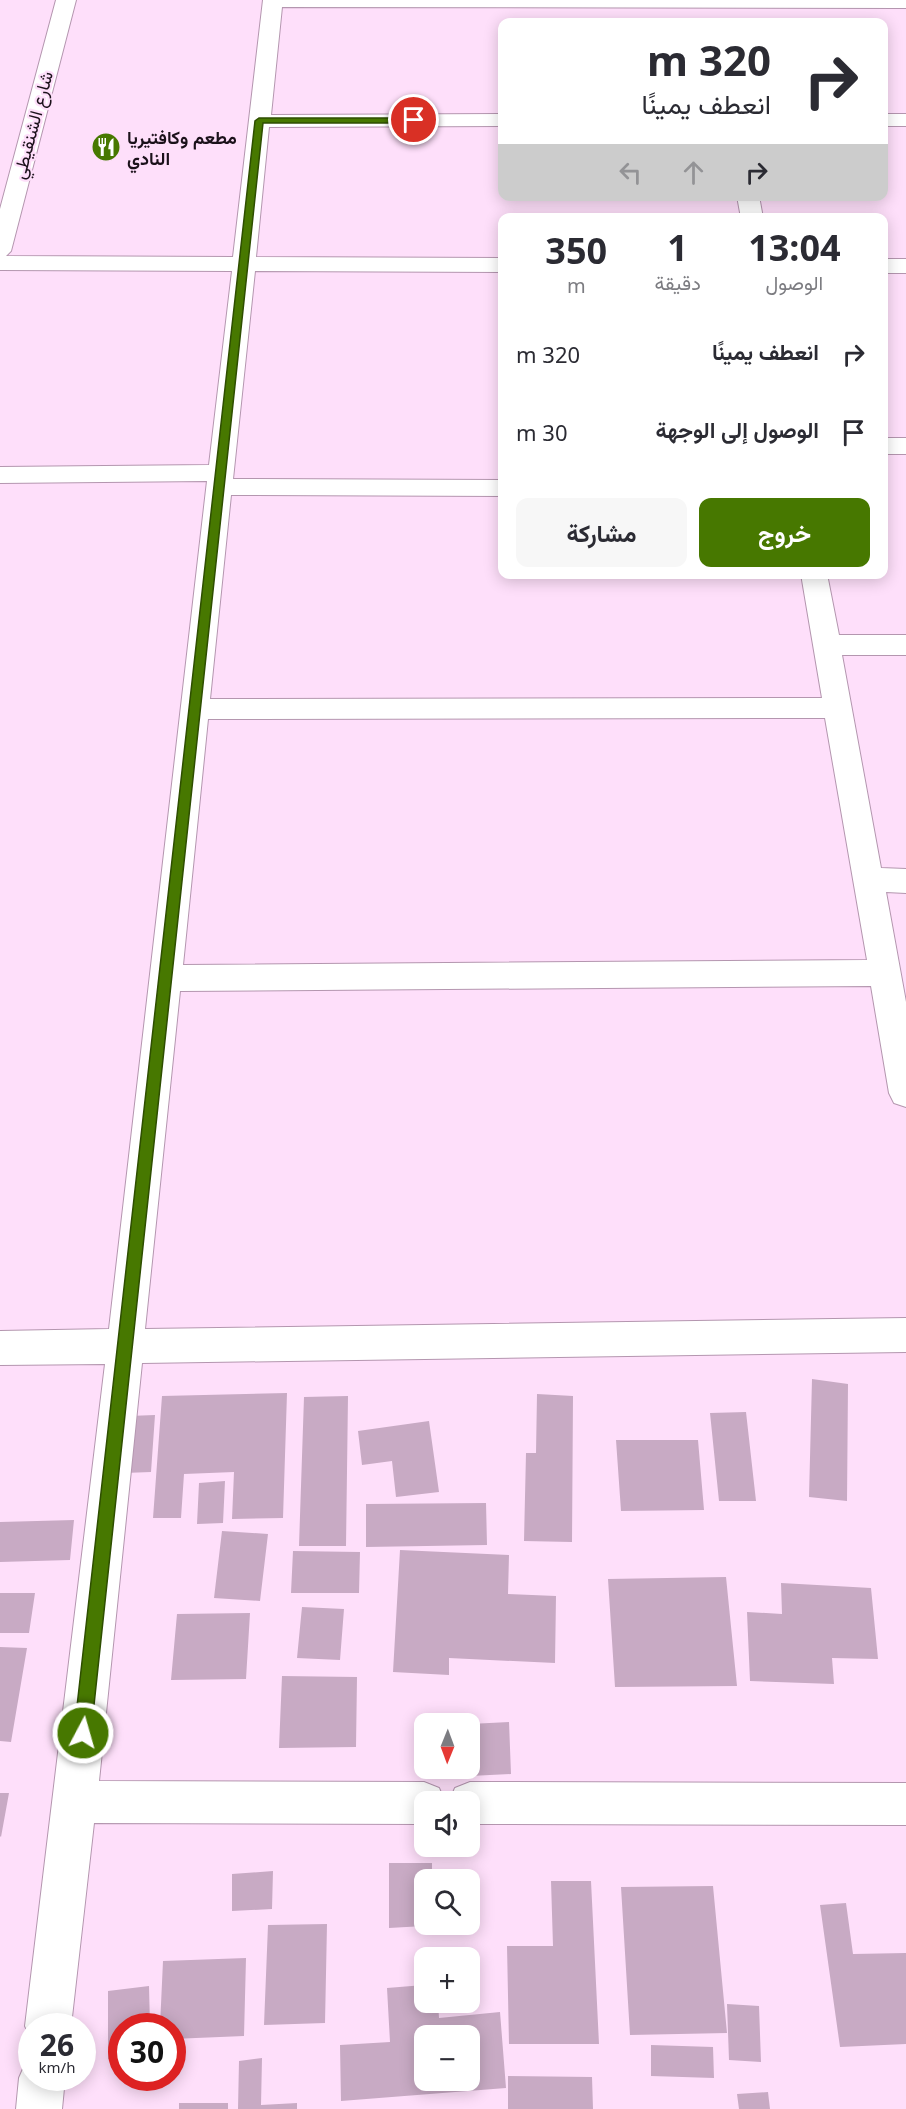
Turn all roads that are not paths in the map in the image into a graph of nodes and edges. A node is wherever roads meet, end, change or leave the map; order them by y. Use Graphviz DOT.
graph roads {
  1 [pos="66,0"];
  2 [pos="273,1"];
  3 [pos="714,1"];
  4 [pos="849,1"];
  5 [pos="906,2"];
  6 [pos="717,18"];
  7 [pos="498,120"];
  8 [pos="888,120"];
  9 [pos="906,120"];
  10 [pos="259,121"];
  11 [pos="0,163"];
  12 [pos="22,163"];
  13 [pos="0,251"];
  14 [pos="0,263"];
  15 [pos="242,265"];
  16 [pos="498,265"];
  17 [pos="888,266"];
  18 [pos="906,266"];
  19 [pos="888,446"];
  20 [pos="906,446"];
  21 [pos="0,475"];
  22 [pos="219,480"];
  23 [pos="498,488"];
  24 [pos="815,579"];
  25 [pos="826,645"];
  26 [pos="906,645"];
  27 [pos="838,708"];
  28 [pos="194,709"];
  29 [pos="868,880"];
  30 [pos="906,880"];
  31 [pos="885,973"];
  32 [pos="165,978"];
  33 [pos="906,1093"];
  34 [pos="906,1335"];
  35 [pos="125,1346"];
  36 [pos="0,1348"];
  37 [pos="75,1802"];
  38 [pos="414,1803"];
  39 [pos="480,1803"];
  40 [pos="906,1804"];
  41 [pos="50,2013"];
  42 [pos="41,2091"];
  43 [pos="39,2109"];
  1 -- 12 [label="street, شارع الشنقيطي"];
  2 -- 3 [label="street"];
  2 -- 10 [label="street"];
  3 -- 4 [label="street"];
  3 -- 6 [label="street"];
  4 -- 5 [label="street"];
  7 -- 10 [label="street"];
  8 -- 9 [label="street"];
  10 -- 15 [label="street"];
  11 -- 12 [label="street"];
  12 -- 13 [label="street, شارع الشنقيطي"];
  14 -- 15 [label="street"];
  15 -- 16 [label="street"];
  15 -- 22 [label="street"];
  17 -- 18 [label="street"];
  19 -- 20 [label="street"];
  21 -- 22 [label="street"];
  22 -- 23 [label="street"];
  22 -- 28 [label="street"];
  24 -- 25 [label="street"];
  25 -- 26 [label="street"];
  25 -- 27 [label="street"];
  27 -- 28 [label="street"];
  27 -- 29 [label="street"];
  28 -- 32 [label="street"];
  29 -- 30 [label="street"];
  29 -- 31 [label="street"];
  31 -- 32 [label="street"];
  31 -- 33 [label="street"];
  32 -- 35 [label="street"];
  34 -- 35 [label="street"];
  35 -- 36 [label="street"];
  35 -- 37 [label="street"];
  37 -- 38 [label="street"];
  37 -- 41 [label="street"];
  39 -- 40 [label="street"];
  42 -- 43 [label="street"];
}
